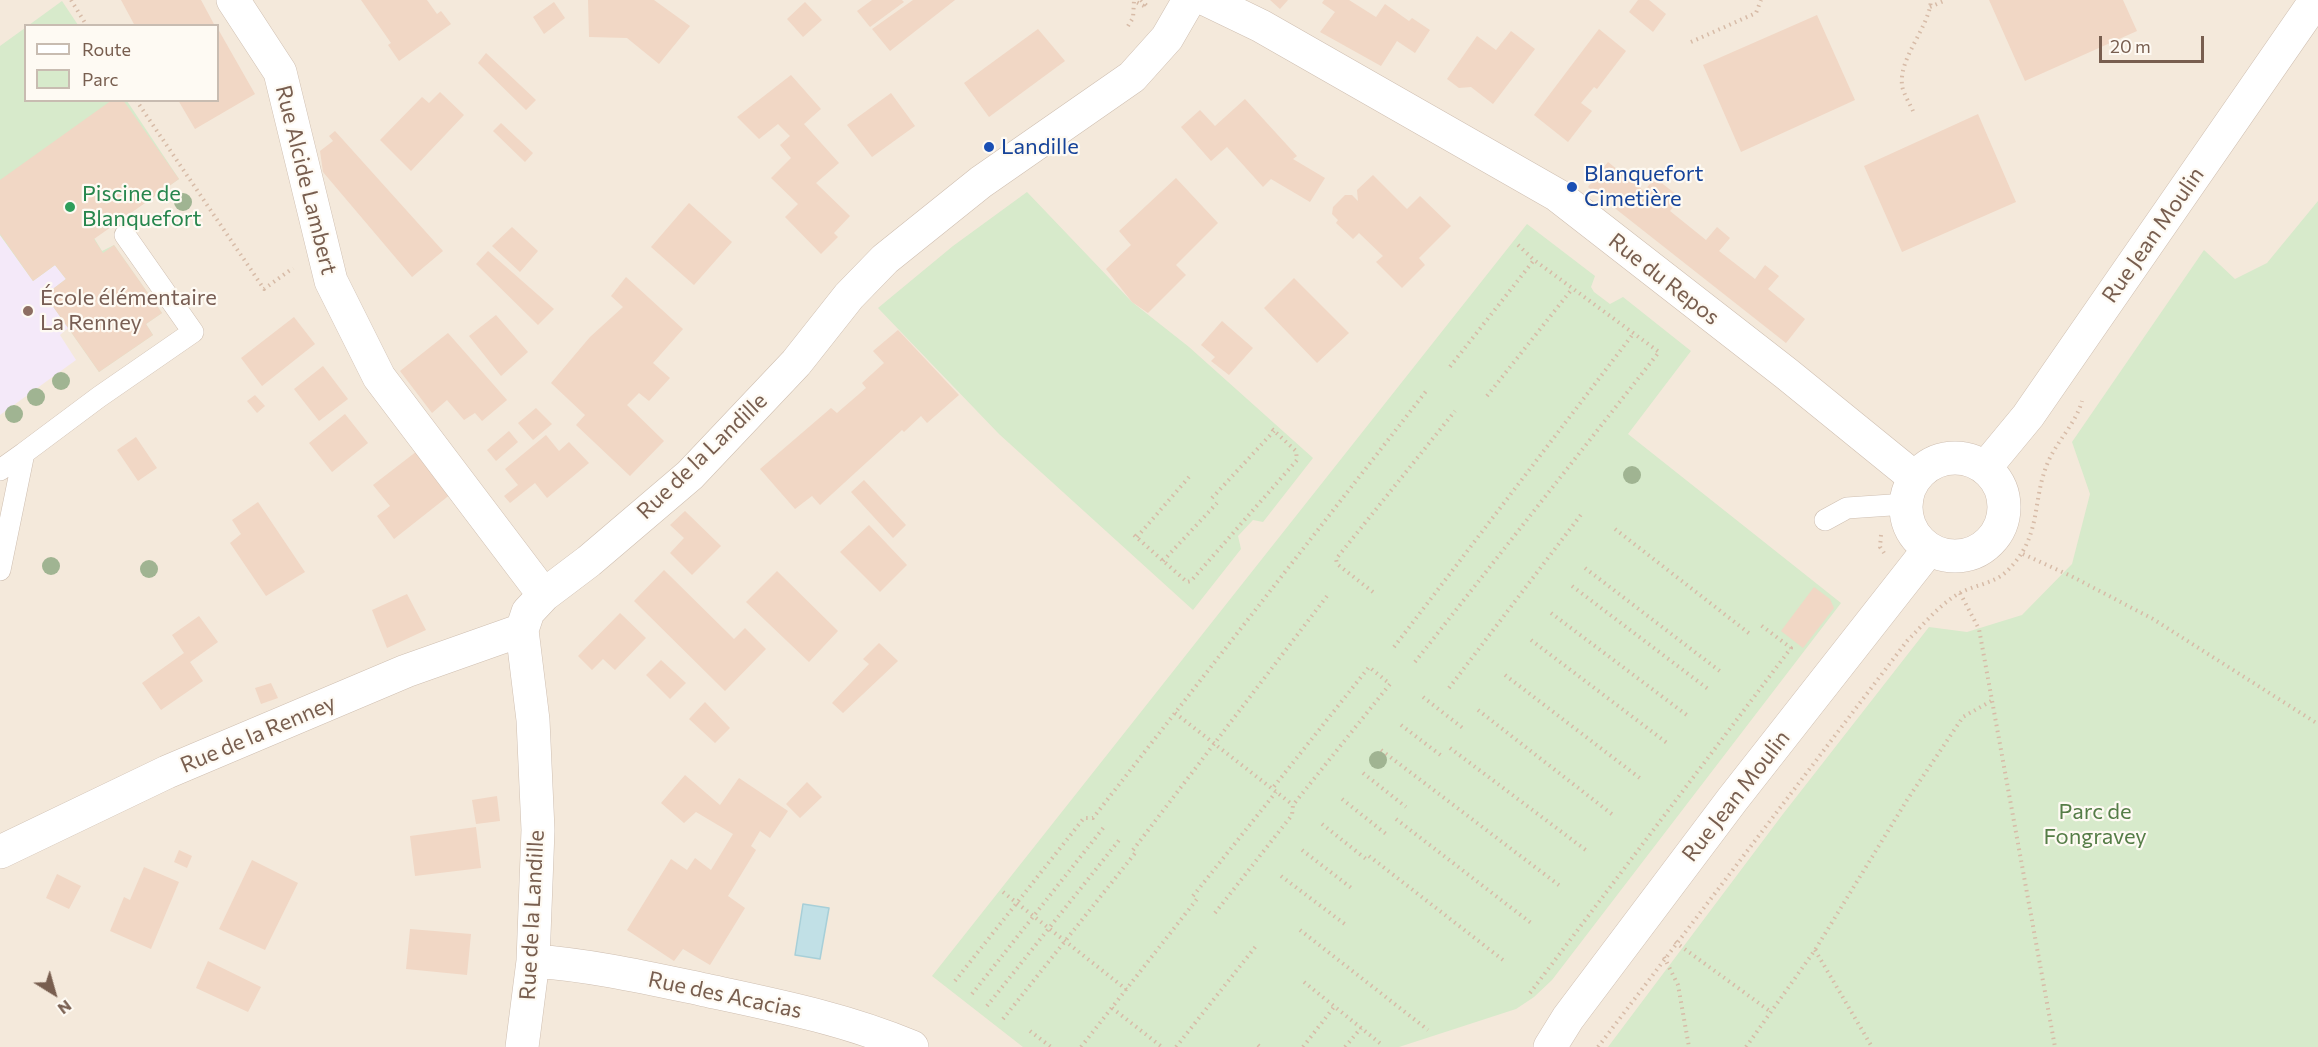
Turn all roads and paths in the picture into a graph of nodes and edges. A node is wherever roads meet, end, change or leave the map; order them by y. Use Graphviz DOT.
graph roads {
  1 [pos="71,0"];
  2 [pos="233,0"];
  3 [pos="1189,0"];
  4 [pos="1207,0"];
  5 [pos="1761,0"];
  6 [pos="1931,0"];
  7 [pos="1946,0"];
  8 [pos="2316,0"];
  9 [pos="1930,7"];
  10 [pos="1150,9"];
  11 [pos="86,24"];
  12 [pos="1124,34"];
  13 [pos="1691,42"];
  14 [pos="137,102"];
  15 [pos="1913,111"];
  16 [pos="126,235"];
  17 [pos="1518,245"];
  18 [pos="321,249"];
  19 [pos="1534,260"];
  20 [pos="1572,289"];
  21 [pos="1633,334"];
  22 [pos="1449,369"];
  23 [pos="1427,390"];
  24 [pos="1487,396"];
  25 [pos="1455,411"];
  26 [pos="2066,432"];
  27 [pos="24,453"];
  28 [pos="1985,468"];
  29 [pos="0,470"];
  30 [pos="1189,477"];
  31 [pos="1900,496"];
  32 [pos="1212,498"];
  33 [pos="1217,502"];
  34 [pos="1583,512"];
  35 [pos="1825,520"];
  36 [pos="1615,529"];
  37 [pos="2023,554"];
  38 [pos="1920,560"];
  39 [pos="1163,561"];
  40 [pos="1585,568"];
  41 [pos="0,570"];
  42 [pos="1572,586"];
  43 [pos="1373,592"];
  44 [pos="1959,593"];
  45 [pos="544,594"];
  46 [pos="1327,596"];
  47 [pos="1551,613"];
  48 [pos="1758,623"];
  49 [pos="522,630"];
  50 [pos="1750,634"];
  51 [pos="1531,640"];
  52 [pos="1394,647"];
  53 [pos="1415,662"];
  54 [pos="1721,672"];
  55 [pos="1505,675"];
  56 [pos="1449,688"];
  57 [pos="1708,690"];
  58 [pos="1423,697"];
  59 [pos="1992,701"];
  60 [pos="1478,710"];
  61 [pos="1175,713"];
  62 [pos="1688,716"];
  63 [pos="2318,724"];
  64 [pos="1401,725"];
  65 [pos="1464,729"];
  66 [pos="1667,743"];
  67 [pos="1214,744"];
  68 [pos="1450,748"];
  69 [pos="1381,750"];
  70 [pos="1443,757"];
  71 [pos="1363,773"];
  72 [pos="1641,779"];
  73 [pos="1274,790"];
  74 [pos="1342,799"];
  75 [pos="1293,806"];
  76 [pos="1406,807"];
  77 [pos="1613,814"];
  78 [pos="1396,819"];
  79 [pos="1322,824"];
  80 [pos="1104,827"];
  81 [pos="1386,834"];
  82 [pos="1120,839"];
  83 [pos="1302,850"];
  84 [pos="1587,851"];
  85 [pos="0,852"];
  86 [pos="1281,876"];
  87 [pos="1560,886"];
  88 [pos="1354,890"];
  89 [pos="1003,892"];
  90 [pos="1017,903"];
  91 [pos="1215,913"];
  92 [pos="1033,916"];
  93 [pos="1532,923"];
  94 [pos="1346,926"];
  95 [pos="1049,928"];
  96 [pos="1300,930"];
  97 [pos="1065,941"];
  98 [pos="1675,942"];
  99 [pos="1256,946"];
  100 [pos="1815,950"];
  101 [pos="1664,957"];
  102 [pos="1503,960"];
  103 [pos="533,961"];
  104 [pos="956,981"];
  105 [pos="1304,982"];
  106 [pos="1127,990"];
  107 [pos="1530,993"];
  108 [pos="972,994"];
  109 [pos="987,1006"];
  110 [pos="1334,1007"];
  111 [pos="1112,1008"];
  112 [pos="1771,1012"];
  113 [pos="1004,1019"];
  114 [pos="1361,1028"];
  115 [pos="1428,1030"];
  116 [pos="1030,1031"];
  117 [pos="1381,1044"];
  118 [pos="522,1047"];
  119 [pos="912,1047"];
  120 [pos="1051,1047"];
  121 [pos="1081,1047"];
  122 [pos="1162,1047"];
  123 [pos="1176,1047"];
  124 [pos="1303,1047"];
  125 [pos="1345,1047"];
  126 [pos="1550,1047"];
  127 [pos="1598,1047"];
  128 [pos="1689,1047"];
  129 [pos="1746,1047"];
  130 [pos="1872,1047"];
  131 [pos="2055,1047"];
  1 -- 11 [label="path"];
  2 -- 18 [label="street, Rue Alcide Lambert"];
  3 -- 45 [label="street, Rue de la Landille"];
  4 -- 31 [label="street, Rue du Repos"];
  5 -- 13 [label="path"];
  6 -- 9 [label="path"];
  7 -- 9 [label="path"];
  8 -- 28 [label="street, Rue Jean Moulin"];
  9 -- 15 [label="path"];
  10 -- 12 [label="path"];
  14 -- 18 [label="path"];
  16 -- 27 [label="lane"];
  17 -- 19 [label="path"];
  18 -- 45 [label="street, Rue Alcide Lambert"];
  19 -- 20 [label="path"];
  19 -- 22 [label="path"];
  20 -- 21 [label="path"];
  20 -- 24 [label="path"];
  21 -- 52 [label="path"];
  21 -- 53 [label="path"];
  23 -- 61 [label="path"];
  25 -- 43 [label="path"];
  26 -- 37 [label="path"];
  27 -- 29 [label="lane"];
  27 -- 41 [label="lane"];
  28 -- 31 [label="street"];
  28 -- 38 [label="street"];
  30 -- 39 [label="path"];
  31 -- 35 [label="lane"];
  31 -- 38 [label="street"];
  31 -- 38 [label="path"];
  32 -- 39 [label="path"];
  33 -- 39 [label="path"];
  34 -- 56 [label="path"];
  36 -- 50 [label="path"];
  37 -- 44 [label="path"];
  37 -- 63 [label="path"];
  38 -- 126 [label="street, Rue Jean Moulin"];
  40 -- 54 [label="path"];
  42 -- 57 [label="path"];
  44 -- 59 [label="path"];
  44 -- 98 [label="path"];
  45 -- 49 [label="street, Rue de la Landille"];
  46 -- 67 [label="path"];
  47 -- 62 [label="path"];
  48 -- 107 [label="path"];
  49 -- 85 [label="street, Rue de la Renney"];
  49 -- 103 [label="street, Rue de la Landille"];
  51 -- 66 [label="path"];
  55 -- 72 [label="path"];
  58 -- 65 [label="path"];
  59 -- 100 [label="path"];
  59 -- 131 [label="path"];
  60 -- 77 [label="path"];
  61 -- 67 [label="path"];
  61 -- 90 [label="path"];
  64 -- 70 [label="path"];
  67 -- 73 [label="path"];
  67 -- 97 [label="path"];
  68 -- 84 [label="path"];
  69 -- 87 [label="path"];
  71 -- 76 [label="path"];
  73 -- 75 [label="path"];
  73 -- 75 [label="path"];
  73 -- 106 [label="path"];
  74 -- 81 [label="path"];
  75 -- 91 [label="path"];
  78 -- 93 [label="path"];
  79 -- 102 [label="path"];
  80 -- 92 [label="path"];
  82 -- 95 [label="path"];
  83 -- 88 [label="path"];
  86 -- 94 [label="path"];
  89 -- 90 [label="path"];
  90 -- 92 [label="path"];
  90 -- 104 [label="path"];
  92 -- 95 [label="path"];
  92 -- 108 [label="path"];
  95 -- 97 [label="path"];
  95 -- 109 [label="path"];
  96 -- 115 [label="path"];
  97 -- 106 [label="path"];
  97 -- 113 [label="path"];
  98 -- 101 [label="path"];
  98 -- 112 [label="path"];
  99 -- 123 [label="path"];
  100 -- 112 [label="path"];
  100 -- 130 [label="path"];
  101 -- 127 [label="path"];
  101 -- 128 [label="path"];
  103 -- 118 [label="street, Rue de la Landille"];
  103 -- 119 [label="street, Rue des Acacias"];
  105 -- 110 [label="path"];
  106 -- 111 [label="path"];
  110 -- 114 [label="path"];
  110 -- 124 [label="path"];
  111 -- 121 [label="path"];
  111 -- 122 [label="path"];
  112 -- 129 [label="path"];
  114 -- 117 [label="path"];
  114 -- 125 [label="path"];
  116 -- 120 [label="path"];
}
